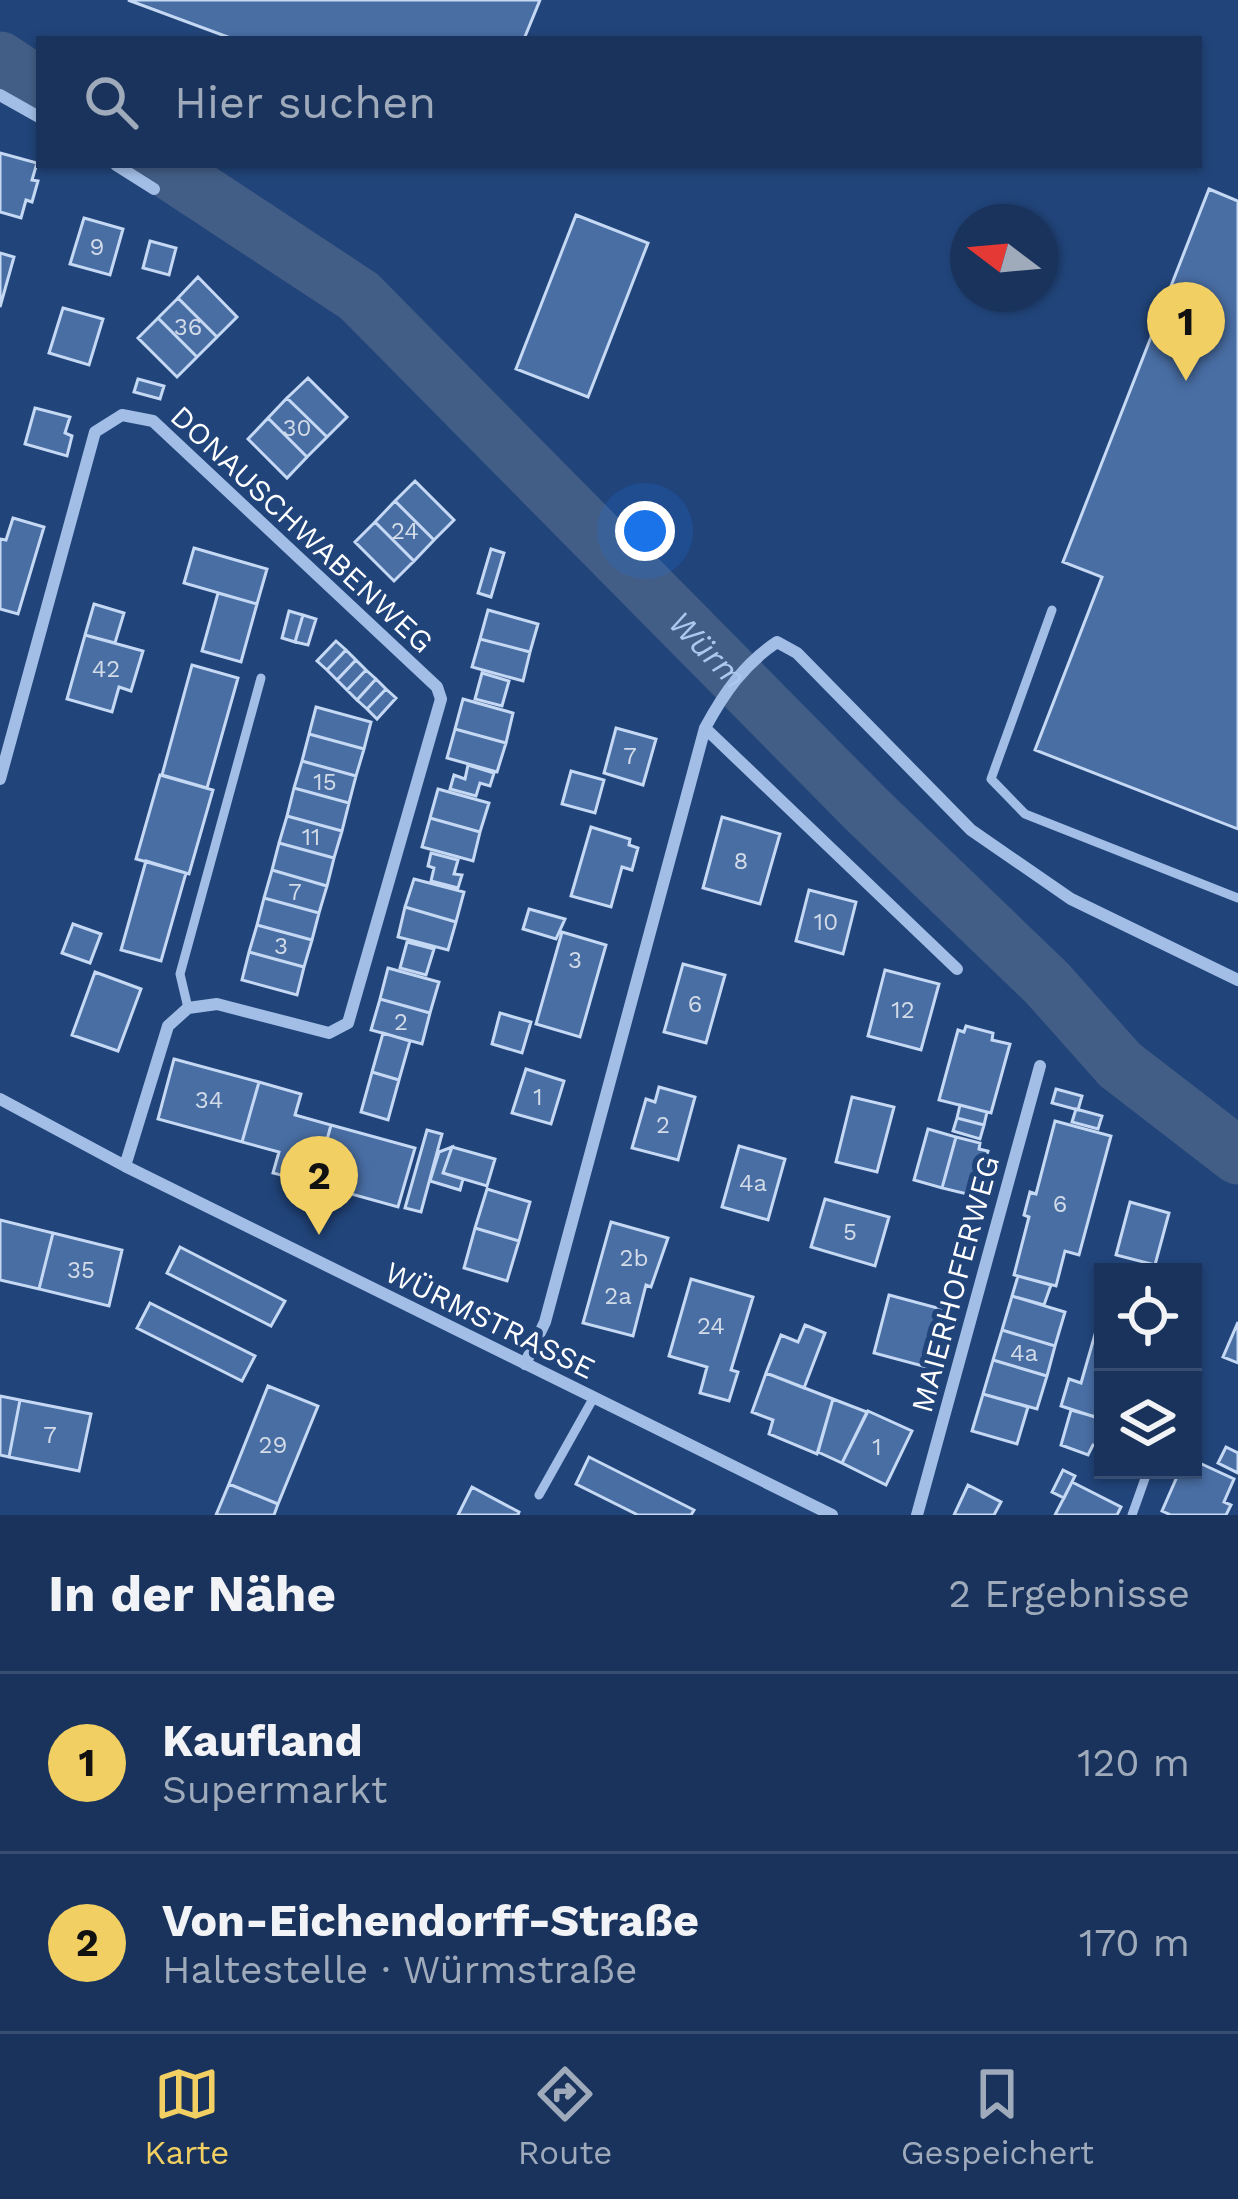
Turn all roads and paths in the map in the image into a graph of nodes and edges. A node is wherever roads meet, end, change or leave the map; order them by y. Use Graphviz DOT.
graph roads {
  1 [pos="0,95"];
  2 [pos="36,115"];
  3 [pos="121,168"];
  4 [pos="154,189"];
  5 [pos="1052,610"];
  6 [pos="261,677"];
  7 [pos="705,728"];
  8 [pos="0,779"];
  9 [pos="1238,898"];
  10 [pos="957,969"];
  11 [pos="1238,980"];
  12 [pos="188,1008"];
  13 [pos="1040,1066"];
  14 [pos="0,1099"];
  15 [pos="125,1166"];
  16 [pos="525,1364"];
  17 [pos="594,1397"];
  18 [pos="1145,1479"];
  19 [pos="539,1495"];
  20 [pos="832,1515"];
  21 [pos="917,1515"];
  22 [pos="1132,1515"];
  1 -- 2 [label="street"];
  3 -- 4 [label="street"];
  5 -- 9 [label="lane"];
  6 -- 12 [label="lane"];
  7 -- 10 [label="street"];
  7 -- 11 [label="street"];
  7 -- 16 [label="street"];
  8 -- 12 [label="street, DONAUSCHWABENWEG"];
  12 -- 15 [label="street"];
  13 -- 21 [label="street, MAIERHOFERWEG"];
  14 -- 15 [label="street, WÜRMSTRASSE"];
  15 -- 16 [label="street, WÜRMSTRASSE"];
  16 -- 17 [label="street, WÜRMSTRASSE"];
  17 -- 19 [label="lane"];
  17 -- 20 [label="street, WÜRMSTRASSE"];
  18 -- 22 [label="lane"];
}
